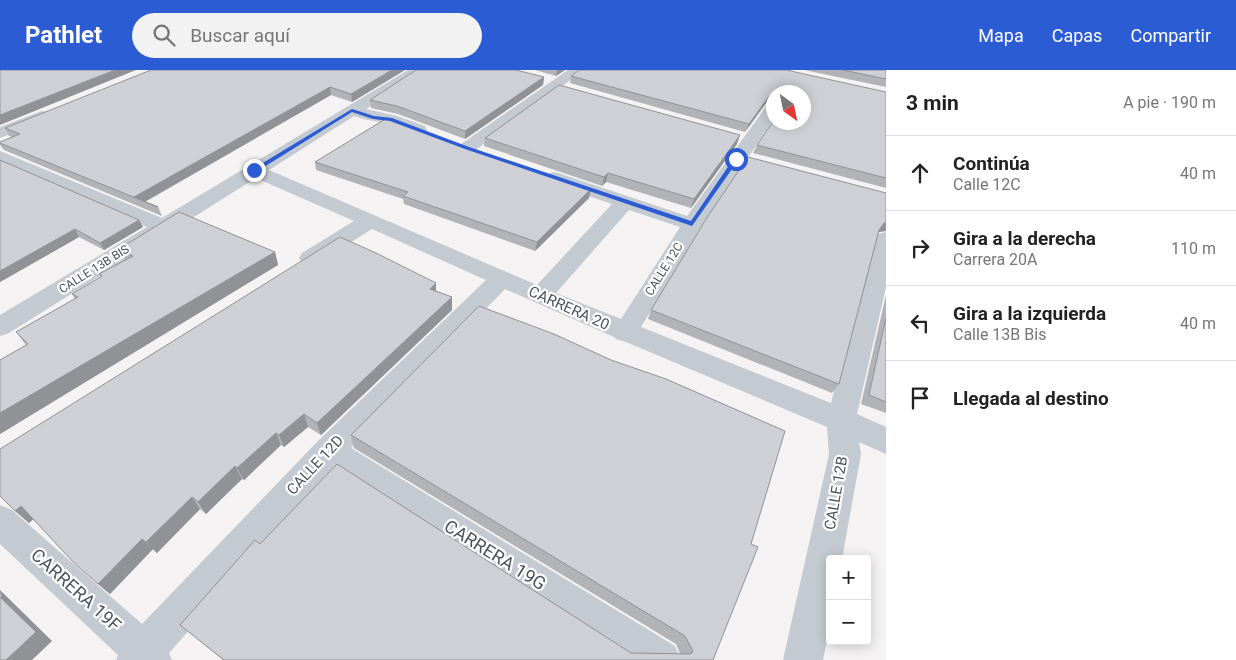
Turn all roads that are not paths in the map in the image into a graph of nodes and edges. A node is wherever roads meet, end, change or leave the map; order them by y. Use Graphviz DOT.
graph roads {
  1 [pos="418,70"];
  2 [pos="577,70"];
  3 [pos="538,77"];
  4 [pos="557,85"];
  5 [pos="574,92"];
  6 [pos="352,110"];
  7 [pos="54,111"];
  8 [pos="766,118"];
  9 [pos="0,133"];
  10 [pos="450,142"];
  11 [pos="486,154"];
  12 [pos="0,156"];
  13 [pos="254,170"];
  14 [pos="541,173"];
  15 [pos="625,202"];
  16 [pos="370,221"];
  17 [pos="692,224"];
  18 [pos="164,226"];
  19 [pos="886,240"];
  20 [pos="286,273"];
  21 [pos="502,278"];
  22 [pos="540,296"];
  23 [pos="0,327"];
  24 [pos="625,333"];
  25 [pos="840,420"];
  26 [pos="886,441"];
  27 [pos="329,450"];
  28 [pos="0,521"];
  29 [pos="144,657"];
  30 [pos="661,660"];
  31 [pos="804,660"];
  1 -- 6 [label="street, CALLE 13B BIS"];
  2 -- 4 [label="street"];
  3 -- 4 [label="street"];
  4 -- 5 [label="street"];
  4 -- 10 [label="street"];
  6 -- 10 [label="street"];
  6 -- 13 [label="street, CALLE 13B BIS"];
  7 -- 9 [label="street"];
  8 -- 17 [label="street, CALLE 12C"];
  10 -- 11 [label="street"];
  12 -- 18 [label="street"];
  13 -- 16 [label="street, CARRERA 20"];
  13 -- 18 [label="street, CALLE 13B BIS"];
  14 -- 15 [label="street"];
  15 -- 17 [label="street"];
  15 -- 22 [label="street"];
  16 -- 20 [label="street"];
  16 -- 21 [label="street, CARRERA 20"];
  17 -- 24 [label="street, CALLE 12C"];
  18 -- 23 [label="street, CALLE 13B BIS"];
  19 -- 25 [label="street, CALLE 12B"];
  21 -- 22 [label="street, CARRERA 20"];
  21 -- 27 [label="street, CALLE 12D"];
  22 -- 24 [label="street, CARRERA 20"];
  24 -- 25 [label="street, CARRERA 20"];
  25 -- 26 [label="street, CARRERA 20"];
  25 -- 31 [label="street, CALLE 12B"];
  27 -- 29 [label="street, CALLE 12D"];
  27 -- 30 [label="street, CARRERA 19G"];
  28 -- 29 [label="street, CARRERA 19F"];
}
